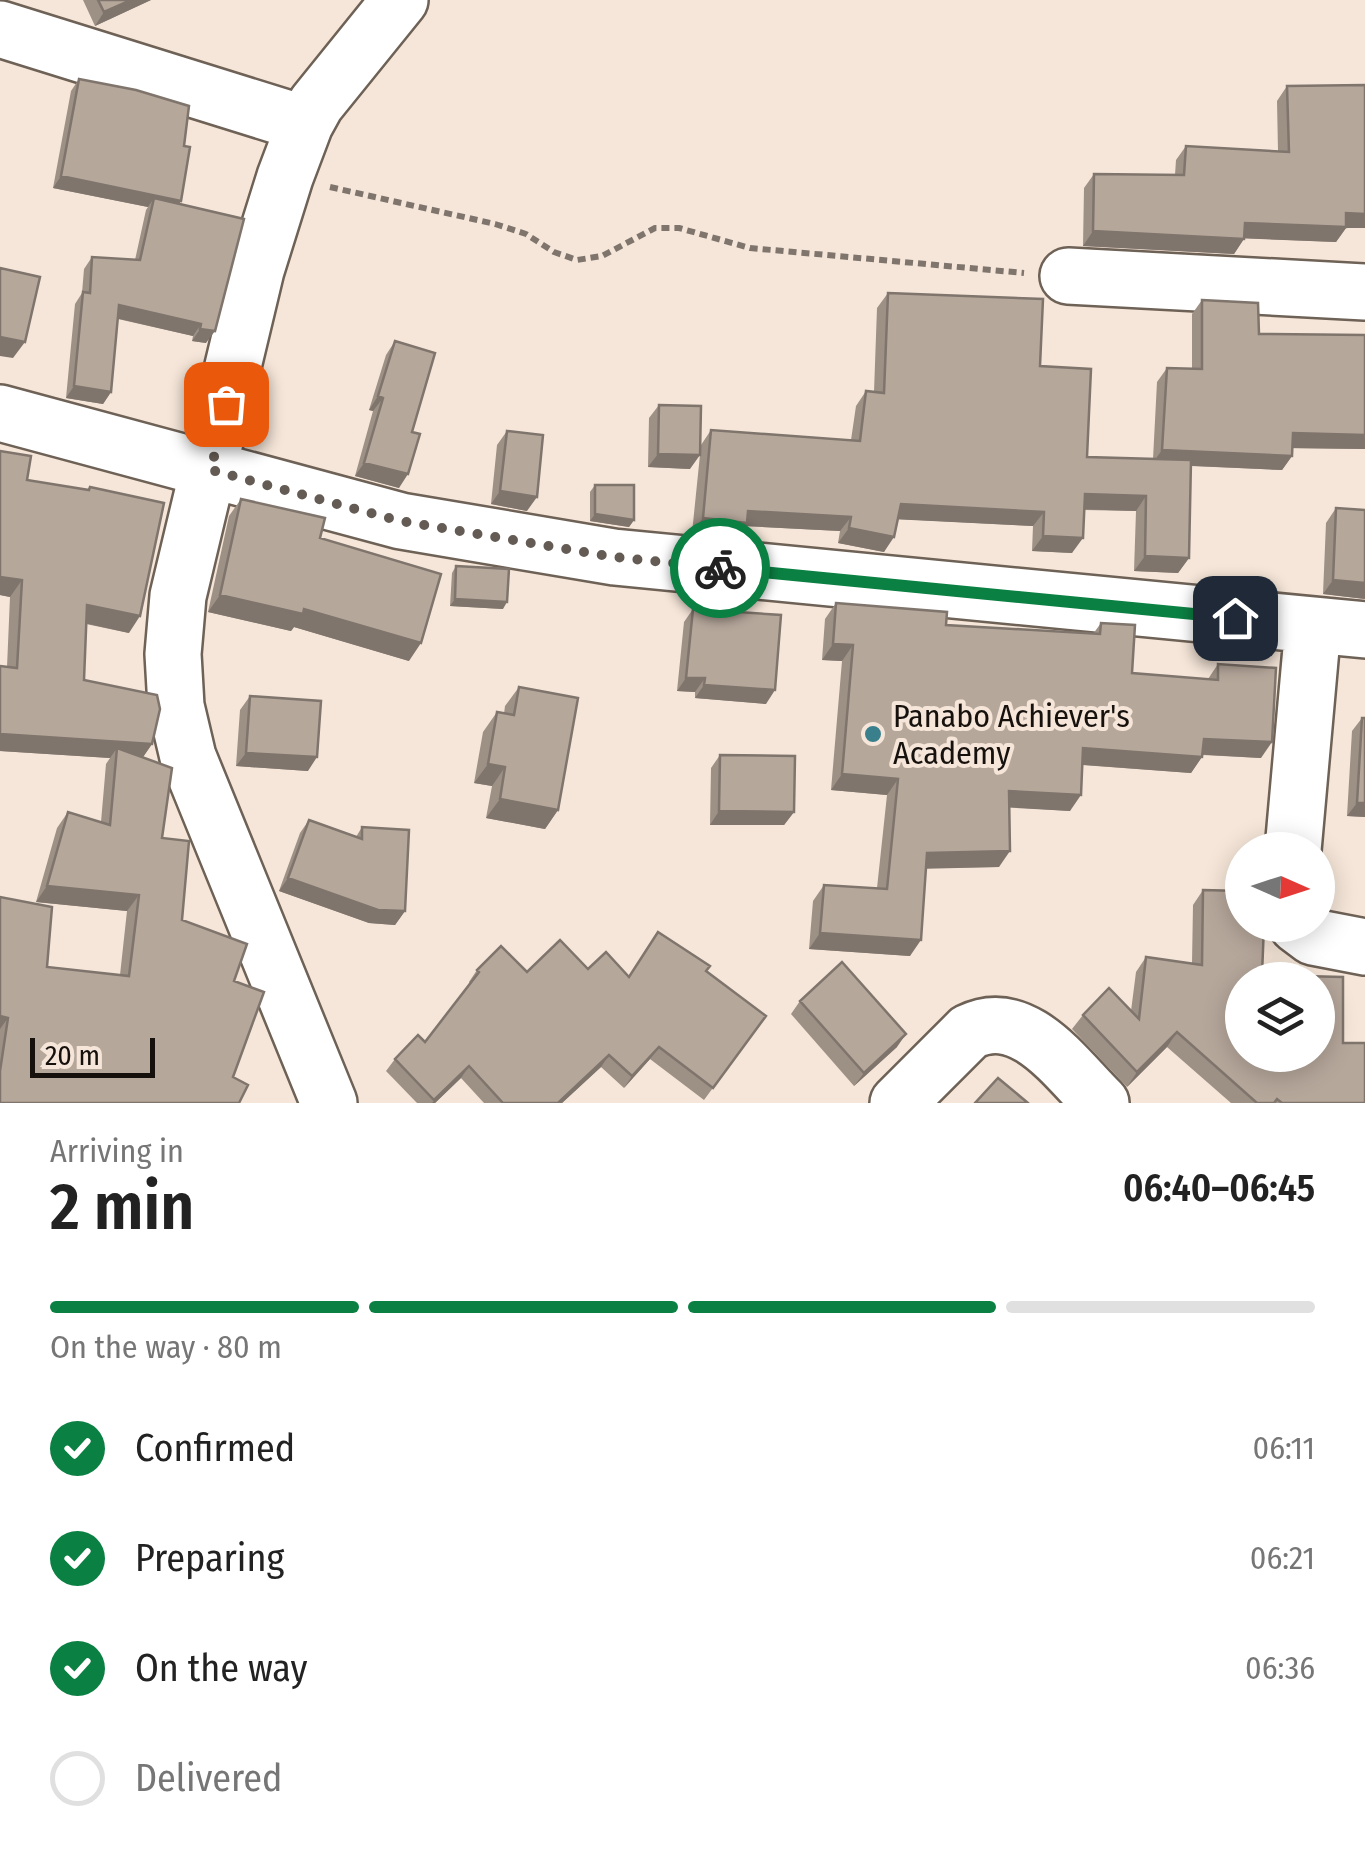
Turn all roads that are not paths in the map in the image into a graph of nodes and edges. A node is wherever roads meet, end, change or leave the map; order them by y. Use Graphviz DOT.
graph roads {
  1 [pos="400,0"];
  2 [pos="0,30"];
  3 [pos="305,124"];
  4 [pos="1068,276"];
  5 [pos="1365,292"];
  6 [pos="0,412"];
  7 [pos="211,470"];
  8 [pos="1339,628"];
  9 [pos="1297,832"];
  10 [pos="1335,941"];
  11 [pos="1365,946"];
  12 [pos="329,1103"];
  13 [pos="898,1103"];
  14 [pos="1101,1103"];
  1 -- 3 [label="street"];
  2 -- 3 [label="street"];
  3 -- 7 [label="street"];
  4 -- 5 [label="street"];
  6 -- 7 [label="street"];
  7 -- 8 [label="street"];
  7 -- 12 [label="street"];
  8 -- 9 [label="street"];
  10 -- 11 [label="street"];
  13 -- 14 [label="street"];
}
